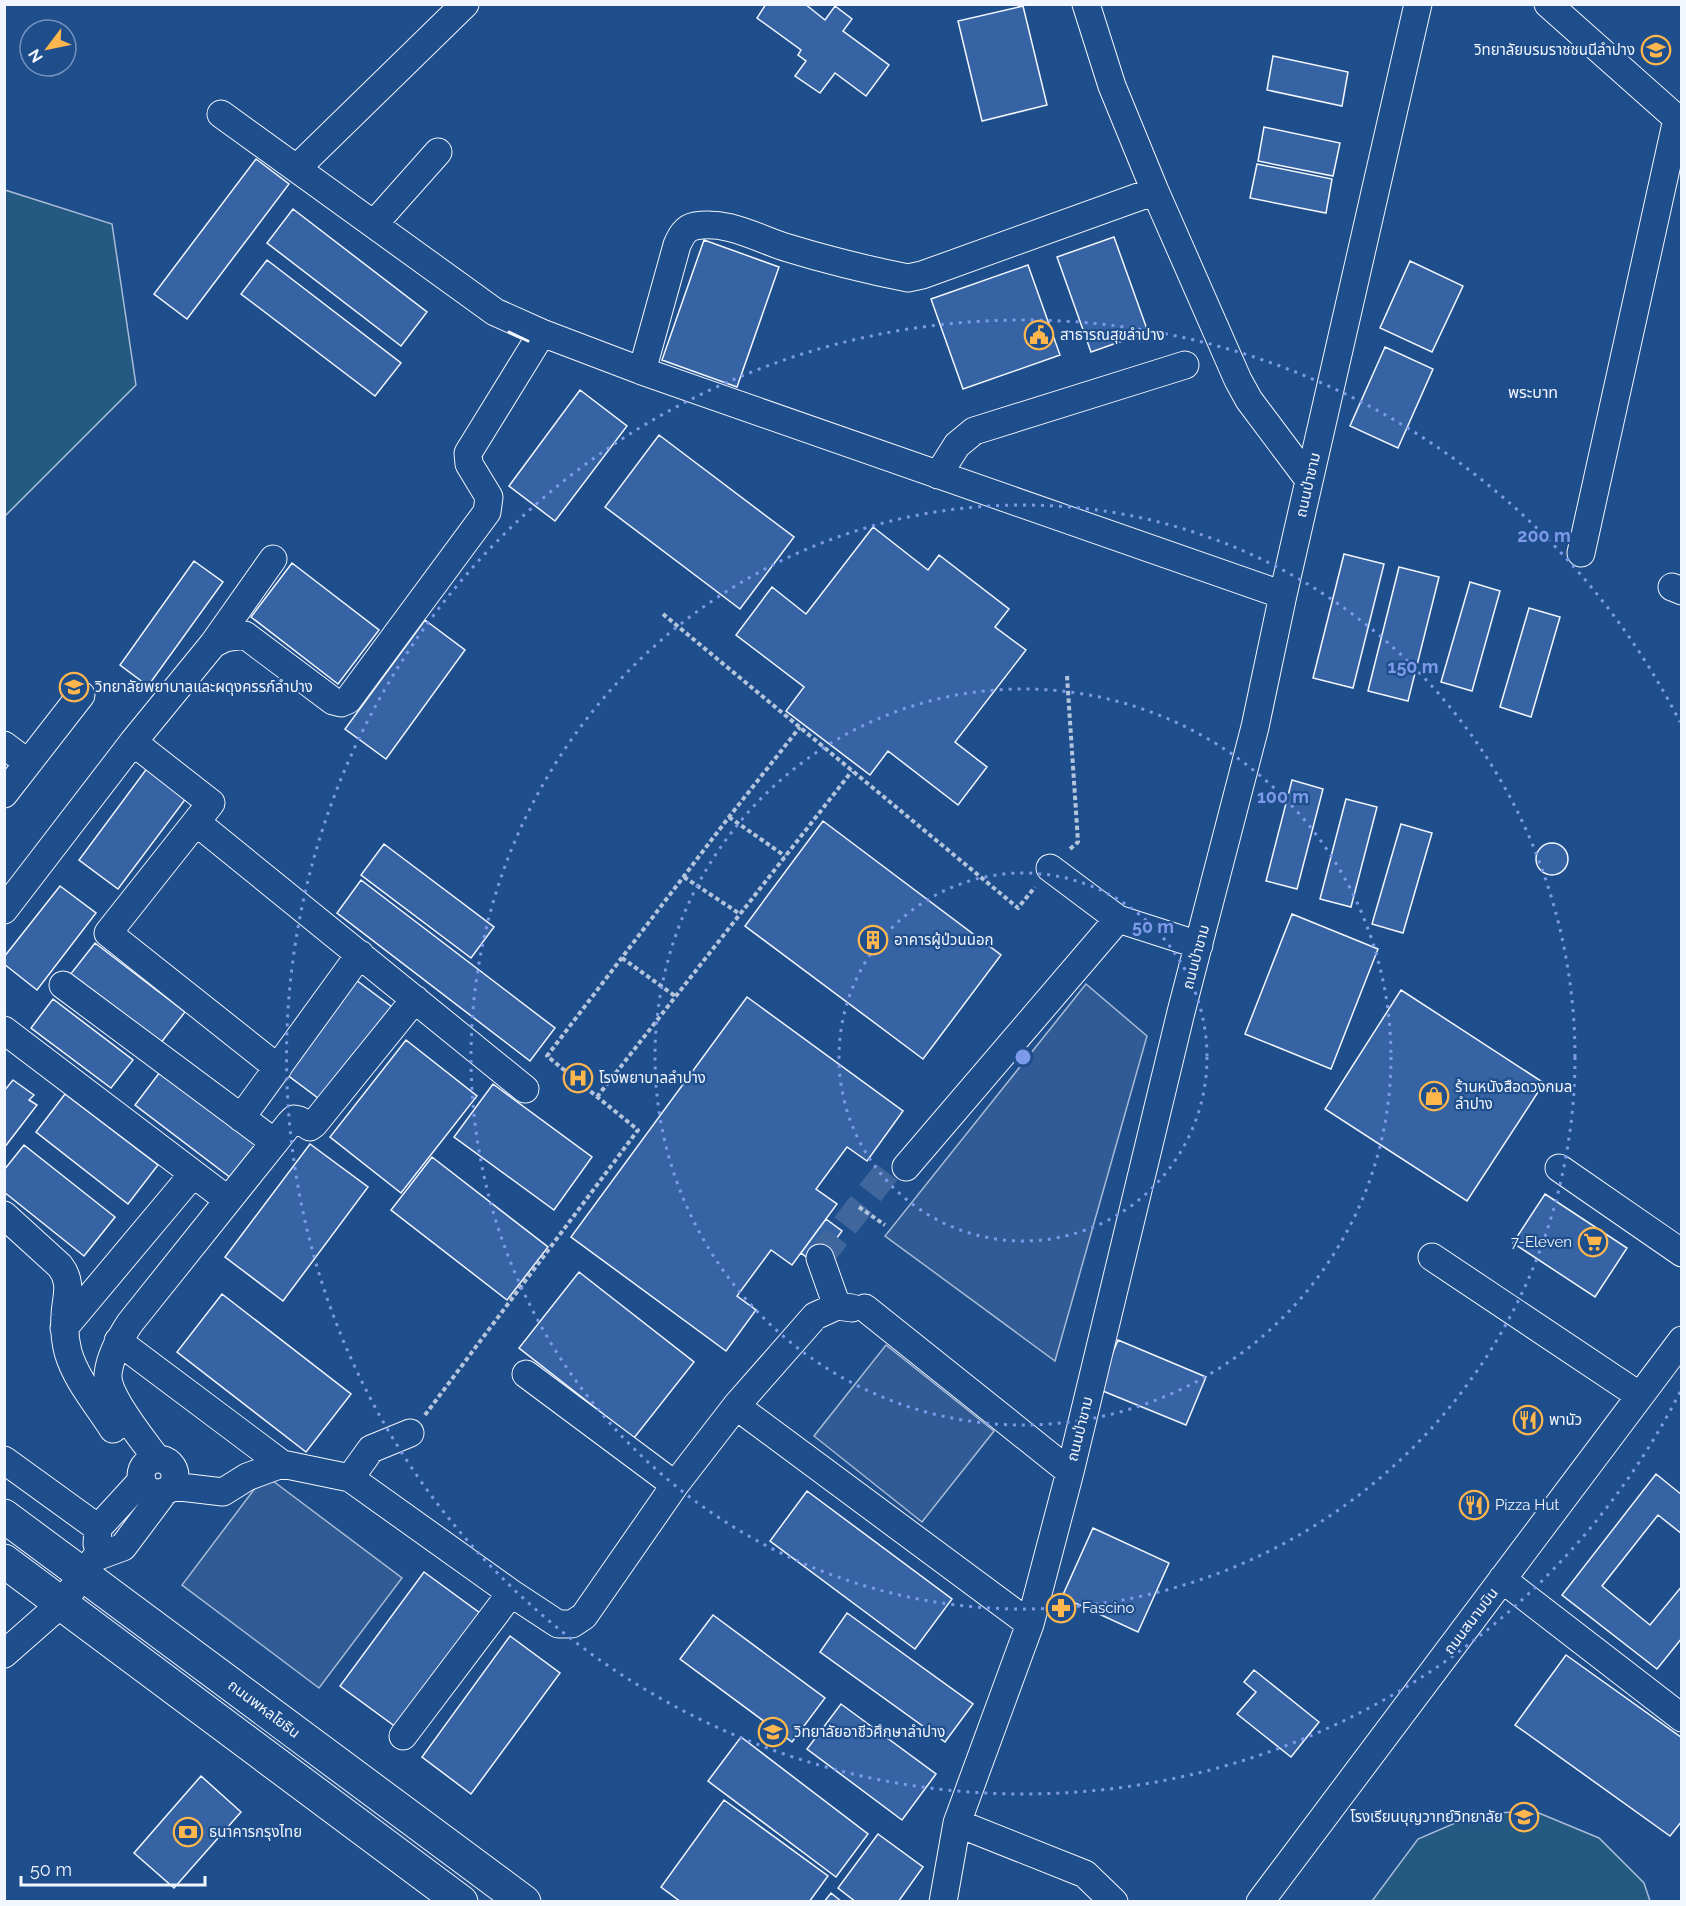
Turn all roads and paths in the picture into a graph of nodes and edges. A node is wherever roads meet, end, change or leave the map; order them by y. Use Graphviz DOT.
graph roads {
  1 [pos="465,4"];
  2 [pos="1086,4"];
  3 [pos="1418,4"];
  4 [pos="1548,4"];
  5 [pos="221,114"];
  6 [pos="1679,121"];
  7 [pos="438,152"];
  8 [pos="297,168"];
  9 [pos="1155,191"];
  10 [pos="374,224"];
  11 [pos="543,333"];
  12 [pos="1185,365"];
  13 [pos="642,371"];
  14 [pos="938,475"];
  15 [pos="1309,480"];
  16 [pos="1581,552"];
  17 [pos="273,559"];
  18 [pos="1283,595"];
  19 [pos="663,614"];
  20 [pos="213,644"];
  21 [pos="1067,676"];
  22 [pos="81,695"];
  23 [pos="800,728"];
  24 [pos="133,742"];
  25 [pos="4,745"];
  26 [pos="28,763"];
  27 [pos="852,771"];
  28 [pos="4,794"];
  29 [pos="729,817"];
  30 [pos="196,822"];
  31 [pos="785,856"];
  32 [pos="1050,868"];
  33 [pos="684,877"];
  34 [pos="4,910"];
  35 [pos="740,915"];
  36 [pos="1118,919"];
  37 [pos="1199,945"];
  38 [pos="360,954"];
  39 [pos="622,958"];
  40 [pos="63,985"];
  41 [pos="675,996"];
  42 [pos="415,999"];
  43 [pos="4,1030"];
  44 [pos="278,1068"];
  45 [pos="525,1089"];
  46 [pos="597,1096"];
  47 [pos="241,1118"];
  48 [pos="274,1142"];
  49 [pos="908,1168"];
  50 [pos="1559,1168"];
  51 [pos="193,1174"];
  52 [pos="228,1200"];
  53 [pos="859,1207"];
  54 [pos="4,1215"];
  55 [pos="885,1225"];
  56 [pos="1682,1253"];
  57 [pos="1432,1257"];
  58 [pos="820,1258"];
  59 [pos="851,1307"];
  60 [pos="64,1328"];
  61 [pos="1682,1340"];
  62 [pos="118,1341"];
  63 [pos="526,1374"];
  64 [pos="1640,1396"];
  65 [pos="736,1407"];
  66 [pos="416,1426"];
  67 [pos="4,1460"];
  68 [pos="282,1464"];
  69 [pos="1070,1472"];
  70 [pos="159,1476"];
  71 [pos="350,1478"];
  72 [pos="675,1485"];
  73 [pos="4,1516"];
  74 [pos="98,1528"];
  75 [pos="4,1561"];
  76 [pos="90,1566"];
  77 [pos="1502,1579"];
  78 [pos="511,1593"];
  79 [pos="62,1603"];
  80 [pos="1030,1624"];
  81 [pos="4,1654"];
  82 [pos="1682,1718"];
  83 [pos="403,1736"];
  84 [pos="400,1810"];
  85 [pos="957,1823"];
  86 [pos="378,1840"];
  87 [pos="461,1902"];
  88 [pos="524,1902"];
  89 [pos="943,1902"];
  90 [pos="1114,1902"];
  91 [pos="1260,1902"];
  1 -- 8 [label="street"];
  2 -- 9 [label="street"];
  3 -- 15 [label="street, ถนนป่าขาม"];
  4 -- 6 [label="street"];
  5 -- 8 [label="street"];
  6 -- 16 [label="street"];
  7 -- 10 [label="street"];
  8 -- 10 [label="street"];
  9 -- 13 [label="street"];
  9 -- 15 [label="street"];
  10 -- 11 [label="street"];
  11 -- 13 [label="street"];
  11 -- 20 [label="street"];
  12 -- 14 [label="street"];
  13 -- 14 [label="street"];
  14 -- 18 [label="street"];
  15 -- 18 [label="street, ถนนป่าขาม"];
  17 -- 20 [label="street"];
  18 -- 37 [label="street, ถนนป่าขาม"];
  19 -- 23 [label="path"];
  20 -- 24 [label="street"];
  21 -- 32 [label="path"];
  22 -- 26 [label="street"];
  23 -- 27 [label="path"];
  23 -- 29 [label="path"];
  24 -- 30 [label="street"];
  24 -- 34 [label="street"];
  25 -- 26 [label="street"];
  26 -- 28 [label="street"];
  27 -- 31 [label="path"];
  27 -- 32 [label="path"];
  29 -- 31 [label="path"];
  29 -- 33 [label="path"];
  30 -- 38 [label="street"];
  30 -- 44 [label="street"];
  31 -- 35 [label="path"];
  32 -- 36 [label="street"];
  33 -- 35 [label="path"];
  33 -- 39 [label="path"];
  35 -- 41 [label="path"];
  36 -- 37 [label="street"];
  36 -- 49 [label="street"];
  37 -- 69 [label="street, ถนนป่าขาม"];
  38 -- 42 [label="street"];
  38 -- 44 [label="street"];
  39 -- 41 [label="path"];
  39 -- 46 [label="path"];
  40 -- 47 [label="street"];
  41 -- 46 [label="path"];
  42 -- 45 [label="street"];
  42 -- 48 [label="street"];
  43 -- 51 [label="street"];
  44 -- 47 [label="street"];
  46 -- 66 [label="path"];
  47 -- 48 [label="street"];
  48 -- 52 [label="street"];
  50 -- 56 [label="street"];
  51 -- 52 [label="street"];
  51 -- 60 [label="street"];
  52 -- 62 [label="street"];
  53 -- 55 [label="path"];
  54 -- 60 [label="street"];
  57 -- 64 [label="street"];
  58 -- 59 [label="street"];
  59 -- 65 [label="street"];
  59 -- 69 [label="street"];
  60 -- 70 [label="street"];
  61 -- 64 [label="street, ถนนสนามบิน"];
  62 -- 68 [label="street"];
  62 -- 70 [label="street"];
  63 -- 72 [label="street"];
  64 -- 77 [label="street, ถนนสนามบิน"];
  65 -- 72 [label="street"];
  65 -- 80 [label="street"];
  66 -- 71 [label="street"];
  67 -- 74 [label="street"];
  68 -- 70 [label="street"];
  68 -- 71 [label="street"];
  69 -- 80 [label="street, ถนนป่าขาม"];
  70 -- 74 [label="street"];
  70 -- 76 [label="street"];
  71 -- 78 [label="street"];
  72 -- 78 [label="street"];
  73 -- 76 [label="main road, ถนนพหลโยธิน"];
  74 -- 76 [label="street"];
  75 -- 79 [label="main road"];
  76 -- 79 [label="street"];
  76 -- 84 [label="main road, ถนนพหลโยธิน"];
  77 -- 82 [label="street"];
  77 -- 91 [label="street, ถนนสนามบิน"];
  78 -- 83 [label="street"];
  79 -- 81 [label="street"];
  79 -- 86 [label="main road"];
  80 -- 85 [label="street, ถนนป่าขาม"];
  84 -- 86 [label="street"];
  84 -- 88 [label="main road, ถนนพหลโยธิน"];
  85 -- 89 [label="street, ถนนป่าขาม"];
  85 -- 90 [label="street"];
  86 -- 87 [label="main road"];
}
